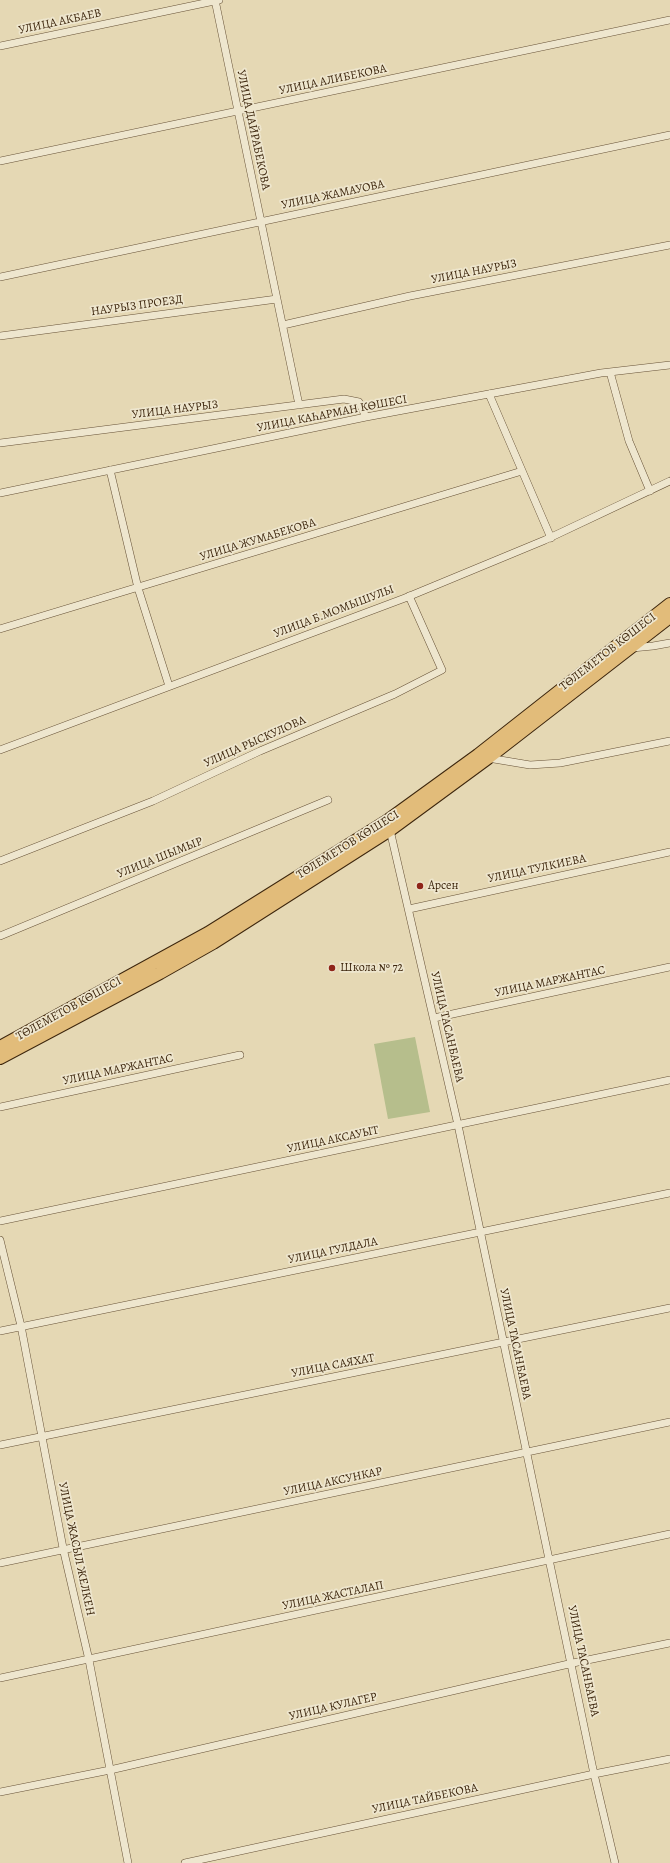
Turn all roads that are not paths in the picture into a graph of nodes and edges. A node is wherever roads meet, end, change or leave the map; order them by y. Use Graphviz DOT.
graph roads {
  1 [pos="216,0"];
  2 [pos="670,20"];
  3 [pos="0,46"];
  4 [pos="238,111"];
  5 [pos="670,135"];
  6 [pos="0,161"];
  7 [pos="261,222"];
  8 [pos="670,245"];
  9 [pos="0,276"];
  10 [pos="277,299"];
  11 [pos="283,325"];
  12 [pos="0,336"];
  13 [pos="670,365"];
  14 [pos="610,372"];
  15 [pos="489,394"];
  16 [pos="299,405"];
  17 [pos="366,417"];
  18 [pos="0,443"];
  19 [pos="110,470"];
  20 [pos="522,471"];
  21 [pos="670,481"];
  22 [pos="650,491"];
  23 [pos="0,493"];
  24 [pos="551,538"];
  25 [pos="138,588"];
  26 [pos="409,596"];
  27 [pos="670,604"];
  28 [pos="670,617"];
  29 [pos="0,629"];
  30 [pos="670,642"];
  31 [pos="627,644"];
  32 [pos="169,686"];
  33 [pos="670,741"];
  34 [pos="0,750"];
  35 [pos="488,758"];
  36 [pos="328,800"];
  37 [pos="390,830"];
  38 [pos="670,852"];
  39 [pos="0,861"];
  40 [pos="409,909"];
  41 [pos="0,936"];
  42 [pos="670,968"];
  43 [pos="434,1018"];
  44 [pos="0,1047"];
  45 [pos="240,1055"];
  46 [pos="0,1058"];
  47 [pos="670,1080"];
  48 [pos="0,1107"];
  49 [pos="458,1125"];
  50 [pos="670,1192"];
  51 [pos="0,1221"];
  52 [pos="480,1232"];
  53 [pos="0,1240"];
  54 [pos="670,1308"];
  55 [pos="20,1326"];
  56 [pos="0,1331"];
  57 [pos="504,1343"];
  58 [pos="670,1422"];
  59 [pos="41,1436"];
  60 [pos="0,1445"];
  61 [pos="527,1453"];
  62 [pos="670,1534"];
  63 [pos="63,1548"];
  64 [pos="550,1559"];
  65 [pos="0,1563"];
  66 [pos="670,1643"];
  67 [pos="89,1660"];
  68 [pos="572,1663"];
  69 [pos="0,1678"];
  70 [pos="670,1759"];
  71 [pos="110,1770"];
  72 [pos="594,1774"];
  73 [pos="0,1792"];
  74 [pos="128,1863"];
  75 [pos="185,1863"];
  76 [pos="615,1863"];
  1 -- 3 [label="street, УЛИЦА АКБАЕВ"];
  1 -- 4 [label="street, УЛИЦА ДАЙРАБЕКОВА"];
  2 -- 4 [label="street, УЛИЦА АЛИБЕКОВА"];
  4 -- 6 [label="street, УЛИЦА АЛИБЕКОВА"];
  4 -- 7 [label="street, УЛИЦА ДАЙРАБЕКОВА"];
  5 -- 7 [label="street, УЛИЦА ЖАМАУОВА"];
  7 -- 9 [label="street, УЛИЦА ЖАМАУОВА"];
  7 -- 10 [label="street, УЛИЦА ДАЙРАБЕКОВА"];
  8 -- 11 [label="street, УЛИЦА НАУРЫЗ"];
  10 -- 11 [label="street, УЛИЦА ДАЙРАБЕКОВА"];
  10 -- 12 [label="street, НАУРЫЗ ПРОЕЗД"];
  11 -- 16 [label="street, УЛИЦА ДАЙРАБЕКОВА"];
  13 -- 14 [label="street, УЛИЦА КАҺАРМАН КӨШЕСІ"];
  14 -- 15 [label="street, УЛИЦА КАҺАРМАН КӨШЕСІ"];
  14 -- 22 [label="street"];
  15 -- 17 [label="street, УЛИЦА КАҺАРМАН КӨШЕСІ"];
  15 -- 20 [label="street"];
  16 -- 17 [label="street, УЛИЦА НАУРЫЗ"];
  16 -- 18 [label="street, УЛИЦА НАУРЫЗ"];
  17 -- 19 [label="street, УЛИЦА КАҺАРМАН КӨШЕСІ"];
  19 -- 23 [label="street, УЛИЦА КАҺАРМАН КӨШЕСІ"];
  19 -- 25 [label="street"];
  20 -- 24 [label="street"];
  20 -- 25 [label="street, УЛИЦА ЖУМАБЕКОВА"];
  21 -- 22 [label="street, УЛИЦА Б.МОМЫШУЛЫ"];
  22 -- 24 [label="street, УЛИЦА Б.МОМЫШУЛЫ"];
  24 -- 26 [label="street, УЛИЦА Б.МОМЫШУЛЫ"];
  25 -- 29 [label="street, УЛИЦА ЖУМАБЕКОВА"];
  25 -- 32 [label="street"];
  26 -- 32 [label="street, УЛИЦА Б.МОМЫШУЛЫ"];
  26 -- 39 [label="street, УЛИЦА РЫСКУЛОВА"];
  27 -- 31 [label="main road, ТӨЛЕМЕТОВ КӨШЕСІ"];
  28 -- 31 [label="main road, ТӨЛЕМЕТОВ КӨШЕСІ"];
  30 -- 31 [label="street"];
  31 -- 35 [label="main road, ТӨЛЕМЕТОВ КӨШЕСІ"];
  31 -- 44 [label="main road, ТӨЛЕМЕТОВ КӨШЕСІ"];
  32 -- 34 [label="street, УЛИЦА Б.МОМЫШУЛЫ"];
  33 -- 35 [label="street"];
  35 -- 37 [label="main road, ТӨЛЕМЕТОВ КӨШЕСІ"];
  36 -- 41 [label="street, УЛИЦА ШЫМЫР"];
  37 -- 40 [label="street, УЛИЦА ТАСАНБАЕВА"];
  37 -- 46 [label="main road, ТӨЛЕМЕТОВ КӨШЕСІ"];
  38 -- 40 [label="street, УЛИЦА ТУЛКИЕВА"];
  40 -- 43 [label="street, УЛИЦА ТАСАНБАЕВА"];
  42 -- 43 [label="street, УЛИЦА МАРЖАНТАС"];
  43 -- 49 [label="street, УЛИЦА ТАСАНБАЕВА"];
  45 -- 48 [label="street, УЛИЦА МАРЖАНТАС"];
  47 -- 49 [label="street, УЛИЦА АКСАУЫТ"];
  49 -- 51 [label="street, УЛИЦА АКСАУЫТ"];
  49 -- 52 [label="street, УЛИЦА ТАСАНБАЕВА"];
  50 -- 52 [label="street, УЛИЦА ГУЛДАЛА"];
  52 -- 55 [label="street, УЛИЦА ГУЛДАЛА"];
  52 -- 57 [label="street, УЛИЦА ТАСАНБАЕВА"];
  53 -- 55 [label="street, УЛИЦА ЖАСЫЛ ЖЕЛКЕН"];
  54 -- 57 [label="street, УЛИЦА САЯХАТ"];
  55 -- 56 [label="street, УЛИЦА ГУЛДАЛА"];
  55 -- 59 [label="street, УЛИЦА ЖАСЫЛ ЖЕЛКЕН"];
  57 -- 59 [label="street, УЛИЦА САЯХАТ"];
  57 -- 61 [label="street, УЛИЦА ТАСАНБАЕВА"];
  58 -- 61 [label="street, УЛИЦА АКСУНКАР"];
  59 -- 60 [label="street, УЛИЦА САЯХАТ"];
  59 -- 63 [label="street, УЛИЦА ЖАСЫЛ ЖЕЛКЕН"];
  61 -- 63 [label="street, УЛИЦА АКСУНКАР"];
  61 -- 64 [label="street, УЛИЦА ТАСАНБАЕВА"];
  62 -- 64 [label="street, УЛИЦА ЖАСТАЛАП"];
  63 -- 65 [label="street, УЛИЦА АКСУНКАР"];
  63 -- 67 [label="street, УЛИЦА ЖАСЫЛ ЖЕЛКЕН"];
  64 -- 67 [label="street, УЛИЦА ЖАСТАЛАП"];
  64 -- 68 [label="street, УЛИЦА ТАСАНБАЕВА"];
  66 -- 68 [label="street, УЛИЦА КУЛАГЕР"];
  67 -- 69 [label="street, УЛИЦА ЖАСТАЛАП"];
  67 -- 71 [label="street, УЛИЦА ЖАСЫЛ ЖЕЛКЕН"];
  68 -- 71 [label="street, УЛИЦА КУЛАГЕР"];
  68 -- 72 [label="street, УЛИЦА ТАСАНБАЕВА"];
  70 -- 72 [label="street, УЛИЦА ТАЙБЕКОВА"];
  71 -- 73 [label="street, УЛИЦА КУЛАГЕР"];
  71 -- 74 [label="street, УЛИЦА ЖАСЫЛ ЖЕЛКЕН"];
  72 -- 75 [label="street, УЛИЦА ТАЙБЕКОВА"];
  72 -- 76 [label="street, УЛИЦА ТАСАНБАЕВА"];
}
